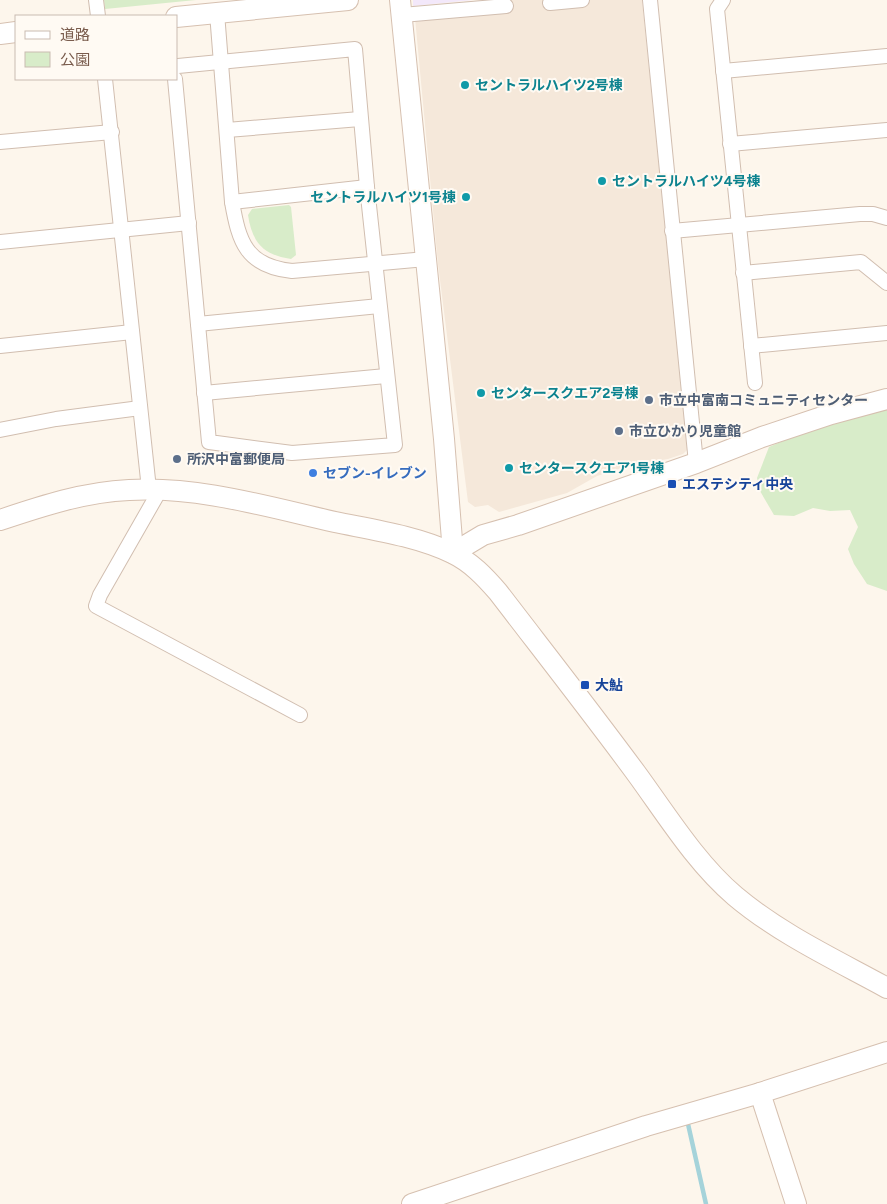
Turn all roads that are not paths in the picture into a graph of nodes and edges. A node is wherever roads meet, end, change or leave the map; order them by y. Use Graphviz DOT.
graph roads {
  1 [pos="96,0"];
  2 [pos="348,0"];
  3 [pos="582,0"];
  4 [pos="650,0"];
  5 [pos="724,0"];
  6 [pos="550,3"];
  7 [pos="271,4"];
  8 [pos="506,6"];
  9 [pos="401,8"];
  10 [pos="217,13"];
  11 [pos="98,15"];
  12 [pos="178,17"];
  13 [pos="15,32"];
  14 [pos="0,34"];
  15 [pos="887,56"];
  16 [pos="220,62"];
  17 [pos="178,66"];
  18 [pos="723,71"];
  19 [pos="105,80"];
  20 [pos="175,80"];
  21 [pos="360,119"];
  22 [pos="227,130"];
  23 [pos="887,130"];
  24 [pos="112,132"];
  25 [pos="0,142"];
  26 [pos="730,144"];
  27 [pos="367,187"];
  28 [pos="232,202"];
  29 [pos="887,218"];
  30 [pos="189,223"];
  31 [pos="738,224"];
  32 [pos="121,231"];
  33 [pos="672,231"];
  34 [pos="0,242"];
  35 [pos="426,258"];
  36 [pos="375,263"];
  37 [pos="744,273"];
  38 [pos="887,283"];
  39 [pos="379,306"];
  40 [pos="198,324"];
  41 [pos="132,332"];
  42 [pos="887,333"];
  43 [pos="0,346"];
  44 [pos="751,346"];
  45 [pos="386,376"];
  46 [pos="755,383"];
  47 [pos="204,393"];
  48 [pos="887,399"];
  49 [pos="140,408"];
  50 [pos="0,430"];
  51 [pos="696,463"];
  52 [pos="155,489"];
  53 [pos="0,520"];
  54 [pos="453,553"];
  55 [pos="300,715"];
  56 [pos="887,988"];
  57 [pos="887,1052"];
  58 [pos="760,1093"];
  59 [pos="412,1204"];
  60 [pos="796,1204"];
  1 -- 11 [label="street"];
  2 -- 7 [label="street"];
  3 -- 6 [label="street"];
  4 -- 33 [label="street"];
  5 -- 18 [label="street"];
  7 -- 10 [label="street"];
  8 -- 9 [label="street"];
  9 -- 35 [label="street"];
  10 -- 12 [label="street"];
  10 -- 16 [label="street"];
  13 -- 14 [label="street"];
  15 -- 18 [label="street"];
  16 -- 17 [label="street"];
  16 -- 21 [label="street"];
  16 -- 22 [label="street"];
  18 -- 26 [label="street"];
  19 -- 24 [label="street"];
  20 -- 30 [label="street"];
  21 -- 22 [label="street"];
  21 -- 27 [label="street"];
  22 -- 28 [label="street"];
  23 -- 26 [label="street"];
  24 -- 25 [label="street"];
  24 -- 32 [label="street"];
  26 -- 31 [label="street"];
  27 -- 28 [label="street"];
  27 -- 36 [label="street"];
  28 -- 36 [label="street"];
  29 -- 31 [label="street"];
  30 -- 32 [label="street"];
  30 -- 40 [label="street"];
  31 -- 33 [label="street"];
  31 -- 37 [label="street"];
  32 -- 34 [label="street"];
  32 -- 41 [label="street"];
  33 -- 51 [label="street"];
  35 -- 36 [label="street"];
  35 -- 54 [label="street"];
  36 -- 39 [label="street"];
  37 -- 38 [label="street"];
  37 -- 44 [label="street"];
  39 -- 40 [label="street"];
  39 -- 45 [label="street"];
  40 -- 47 [label="street"];
  41 -- 43 [label="street"];
  41 -- 49 [label="street"];
  42 -- 44 [label="street"];
  44 -- 46 [label="street"];
  45 -- 47 [label="street"];
  45 -- 47 [label="street"];
  48 -- 51 [label="street"];
  49 -- 50 [label="street"];
  49 -- 52 [label="street"];
  51 -- 54 [label="street"];
  52 -- 53 [label="street"];
  52 -- 54 [label="street"];
  52 -- 55 [label="street"];
  54 -- 56 [label="street"];
  57 -- 58 [label="street"];
  58 -- 59 [label="street"];
  58 -- 60 [label="street"];
}
